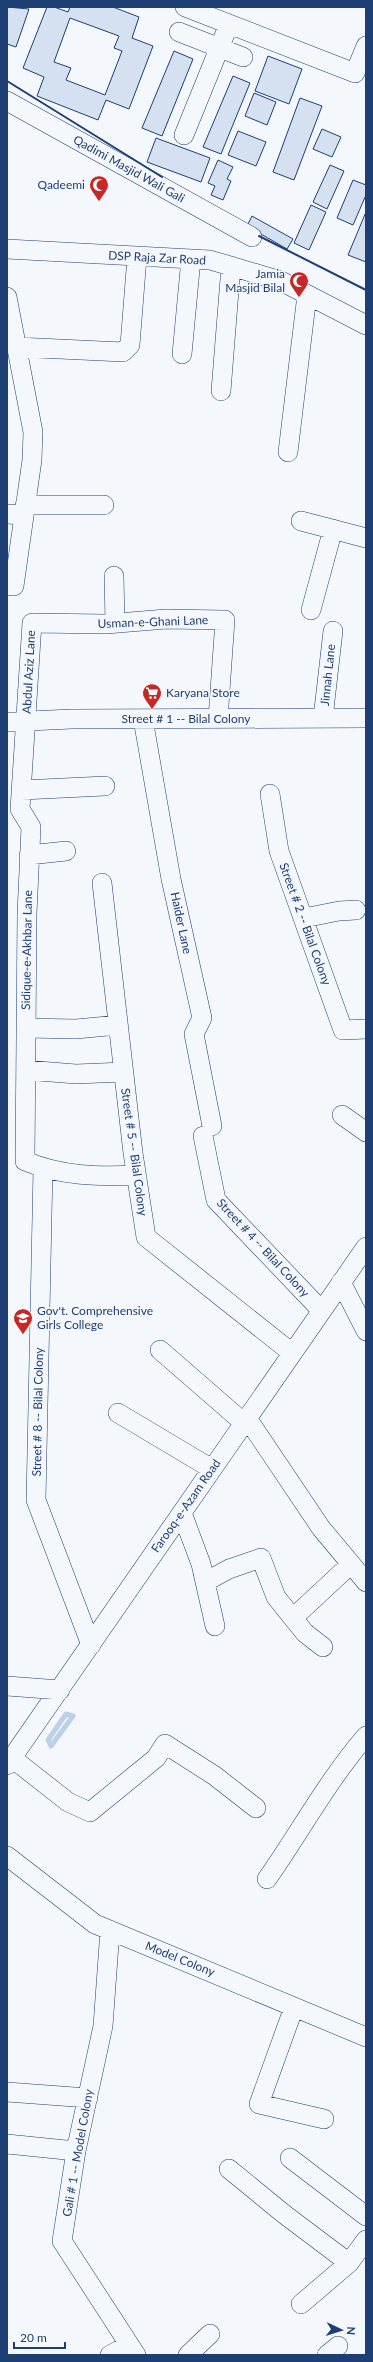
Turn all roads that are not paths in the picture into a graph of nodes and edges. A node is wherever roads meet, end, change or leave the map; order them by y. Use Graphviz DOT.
graph roads {
  1 [pos="185,7"];
  2 [pos="229,24"];
  3 [pos="179,32"];
  4 [pos="366,46"];
  5 [pos="220,48"];
  6 [pos="243,57"];
  7 [pos="361,75"];
  8 [pos="7,101"];
  9 [pos="184,136"];
  10 [pos="252,237"];
  11 [pos="7,249"];
  12 [pos="137,257"];
  13 [pos="191,259"];
  14 [pos="231,266"];
  15 [pos="307,294"];
  16 [pos="7,297"];
  17 [pos="366,325"];
  18 [pos="17,347"];
  19 [pos="182,354"];
  20 [pos="221,391"];
  21 [pos="288,452"];
  22 [pos="104,505"];
  23 [pos="19,511"];
  24 [pos="301,521"];
  25 [pos="333,529"];
  26 [pos="366,538"];
  27 [pos="114,576"];
  28 [pos="7,585"];
  29 [pos="311,610"];
  30 [pos="32,623"];
  31 [pos="115,623"];
  32 [pos="333,631"];
  33 [pos="143,718"];
  34 [pos="323,718"];
  35 [pos="366,718"];
  36 [pos="218,719"];
  37 [pos="26,721"];
  38 [pos="7,722"];
  39 [pos="105,786"];
  40 [pos="22,790"];
  41 [pos="270,794"];
  42 [pos="66,851"];
  43 [pos="29,854"];
  44 [pos="102,883"];
  45 [pos="356,910"];
  46 [pos="304,918"];
  47 [pos="118,1025"];
  48 [pos="26,1028"];
  49 [pos="366,1029"];
  50 [pos="26,1070"];
  51 [pos="124,1072"];
  52 [pos="342,1115"];
  53 [pos="208,1131"];
  54 [pos="366,1132"];
  55 [pos="43,1169"];
  56 [pos="136,1175"];
  57 [pos="366,1247"];
  58 [pos="341,1282"];
  59 [pos="321,1310"];
  60 [pos="366,1331"];
  61 [pos="160,1350"];
  62 [pos="292,1352"];
  63 [pos="118,1413"];
  64 [pos="246,1420"];
  65 [pos="212,1468"];
  66 [pos="182,1513"];
  67 [pos="351,1564"];
  68 [pos="205,1582"];
  69 [pos="366,1582"];
  70 [pos="293,1618"];
  71 [pos="215,1626"];
  72 [pos="91,1645"];
  73 [pos="323,1647"];
  74 [pos="7,1686"];
  75 [pos="60,1690"];
  76 [pos="366,1736"];
  77 [pos="10,1762"];
  78 [pos="256,1808"];
  79 [pos="7,1856"];
  80 [pos="267,1879"];
  81 [pos="110,1930"];
  82 [pos="294,2007"];
  83 [pos="366,2037"];
  84 [pos="7,2092"];
  85 [pos="88,2098"];
  86 [pos="324,2119"];
  87 [pos="7,2144"];
  88 [pos="76,2151"];
  89 [pos="290,2158"];
  90 [pos="229,2169"];
  91 [pos="366,2216"];
  92 [pos="366,2240"];
  93 [pos="349,2263"];
  94 [pos="301,2304"];
  95 [pos="210,2334"];
  96 [pos="132,2350"];
  97 [pos="110,2355"];
  98 [pos="188,2355"];
  1 -- 2 [label="street"];
  2 -- 5 [label="street"];
  2 -- 7 [label="street"];
  3 -- 5 [label="street"];
  4 -- 7 [label="street"];
  5 -- 6 [label="street"];
  5 -- 9 [label="street"];
  8 -- 10 [label="street, Qadimi Masjid Wali Gali"];
  11 -- 12 [label="street, DSP Raja Zar Road"];
  12 -- 13 [label="street, DSP Raja Zar Road"];
  12 -- 18 [label="street"];
  13 -- 14 [label="street, DSP Raja Zar Road"];
  13 -- 19 [label="street"];
  14 -- 15 [label="street, DSP Raja Zar Road"];
  14 -- 20 [label="street"];
  15 -- 17 [label="street, DSP Raja Zar Road"];
  15 -- 21 [label="street"];
  16 -- 18 [label="street"];
  18 -- 23 [label="street"];
  22 -- 23 [label="street"];
  23 -- 28 [label="street"];
  24 -- 25 [label="street"];
  25 -- 26 [label="street"];
  25 -- 29 [label="street"];
  27 -- 31 [label="street"];
  30 -- 31 [label="street, Usman-e-Ghani Lane"];
  30 -- 37 [label="street, Abdul Aziz Lane"];
  31 -- 36 [label="street, Usman-e-Ghani Lane"];
  32 -- 34 [label="street, Jinnah Lane"];
  33 -- 36 [label="street, Street # 1 -- Bilal Colony"];
  33 -- 37 [label="street, Street # 1 -- Bilal Colony"];
  33 -- 53 [label="street, Haider Lane"];
  34 -- 35 [label="street, Street # 1 -- Bilal Colony"];
  34 -- 36 [label="street, Street # 1 -- Bilal Colony"];
  37 -- 38 [label="street, Street # 1 -- Bilal Colony"];
  37 -- 40 [label="street, Sidique-e-Akhbar Lane"];
  39 -- 40 [label="street"];
  40 -- 43 [label="street, Sidique-e-Akhbar Lane"];
  41 -- 46 [label="street, Street # 2 -- Bilal Colony"];
  42 -- 43 [label="street"];
  43 -- 48 [label="street, Sidique-e-Akhbar Lane"];
  44 -- 47 [label="street, Street # 5 -- Bilal Colony"];
  45 -- 46 [label="street"];
  46 -- 49 [label="street, Street # 2 -- Bilal Colony"];
  47 -- 48 [label="street"];
  47 -- 51 [label="street, Street # 5 -- Bilal Colony"];
  48 -- 50 [label="street, Sidique-e-Akhbar Lane"];
  50 -- 51 [label="street"];
  50 -- 55 [label="street, Sidique-e-Akhbar Lane"];
  51 -- 56 [label="street, Street # 5 -- Bilal Colony"];
  52 -- 54 [label="street"];
  53 -- 59 [label="street, Street # 4 -- Bilal Colony"];
  55 -- 56 [label="street"];
  55 -- 72 [label="street, Street # 8 -- Bilal Colony"];
  56 -- 62 [label="street, Street # 5 -- Bilal Colony"];
  57 -- 58 [label="street, Farooq-e-Azam Road"];
  58 -- 59 [label="street, Farooq-e-Azam Road"];
  58 -- 60 [label="street"];
  59 -- 62 [label="street, Farooq-e-Azam Road"];
  61 -- 64 [label="street"];
  62 -- 64 [label="street, Farooq-e-Azam Road"];
  63 -- 65 [label="street"];
  64 -- 65 [label="street, Farooq-e-Azam Road"];
  64 -- 67 [label="street"];
  65 -- 66 [label="street, Farooq-e-Azam Road"];
  66 -- 68 [label="street"];
  66 -- 72 [label="street, Farooq-e-Azam Road"];
  67 -- 69 [label="street"];
  67 -- 70 [label="street"];
  68 -- 70 [label="street"];
  68 -- 71 [label="street"];
  70 -- 73 [label="street"];
  72 -- 75 [label="street, Farooq-e-Azam Road"];
  74 -- 75 [label="street"];
  75 -- 77 [label="street, Farooq-e-Azam Road"];
  76 -- 80 [label="street"];
  77 -- 78 [label="street"];
  79 -- 81 [label="street, Model Colony"];
  81 -- 82 [label="street, Model Colony"];
  81 -- 85 [label="street, Gali # 1 -- Model Colony"];
  82 -- 83 [label="street, Model Colony"];
  82 -- 86 [label="street"];
  84 -- 85 [label="street"];
  85 -- 88 [label="street, Gali # 1 -- Model Colony"];
  87 -- 88 [label="street"];
  88 -- 96 [label="street, Gali # 1 -- Model Colony"];
  89 -- 91 [label="street"];
  90 -- 93 [label="street"];
  92 -- 93 [label="street"];
  93 -- 94 [label="street"];
  95 -- 98 [label="street"];
  96 -- 97 [label="street"];
}
